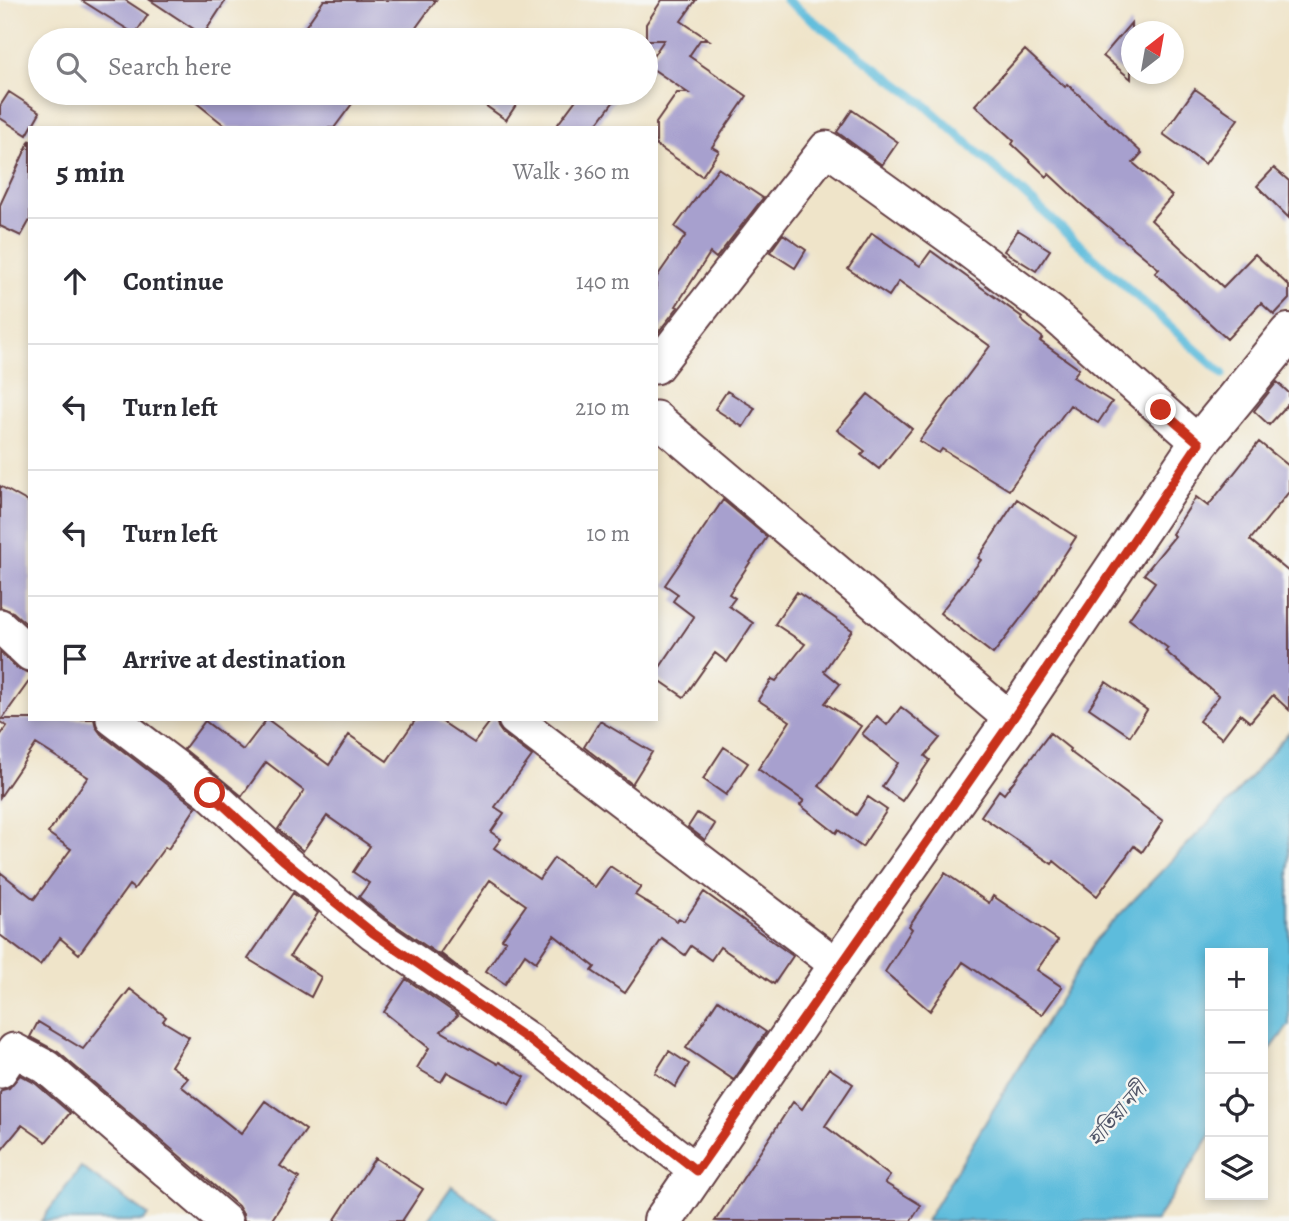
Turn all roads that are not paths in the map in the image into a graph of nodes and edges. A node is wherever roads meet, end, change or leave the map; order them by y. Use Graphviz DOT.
graph roads {
  1 [pos="1289,333"];
  2 [pos="658,364"];
  3 [pos="658,420"];
  4 [pos="1199,443"];
  5 [pos="0,626"];
  6 [pos="28,652"];
  7 [pos="1012,720"];
  8 [pos="116,721"];
  9 [pos="519,721"];
  10 [pos="838,966"];
  11 [pos="0,1071"];
  12 [pos="697,1171"];
  13 [pos="225,1221"];
  14 [pos="663,1221"];
  1 -- 4 [label="main road"];
  2 -- 4 [label="street"];
  3 -- 7 [label="street"];
  4 -- 7 [label="main road"];
  5 -- 6 [label="street"];
  7 -- 10 [label="main road"];
  8 -- 12 [label="street"];
  9 -- 10 [label="street"];
  10 -- 12 [label="main road"];
  11 -- 13 [label="street"];
  12 -- 14 [label="main road"];
}
